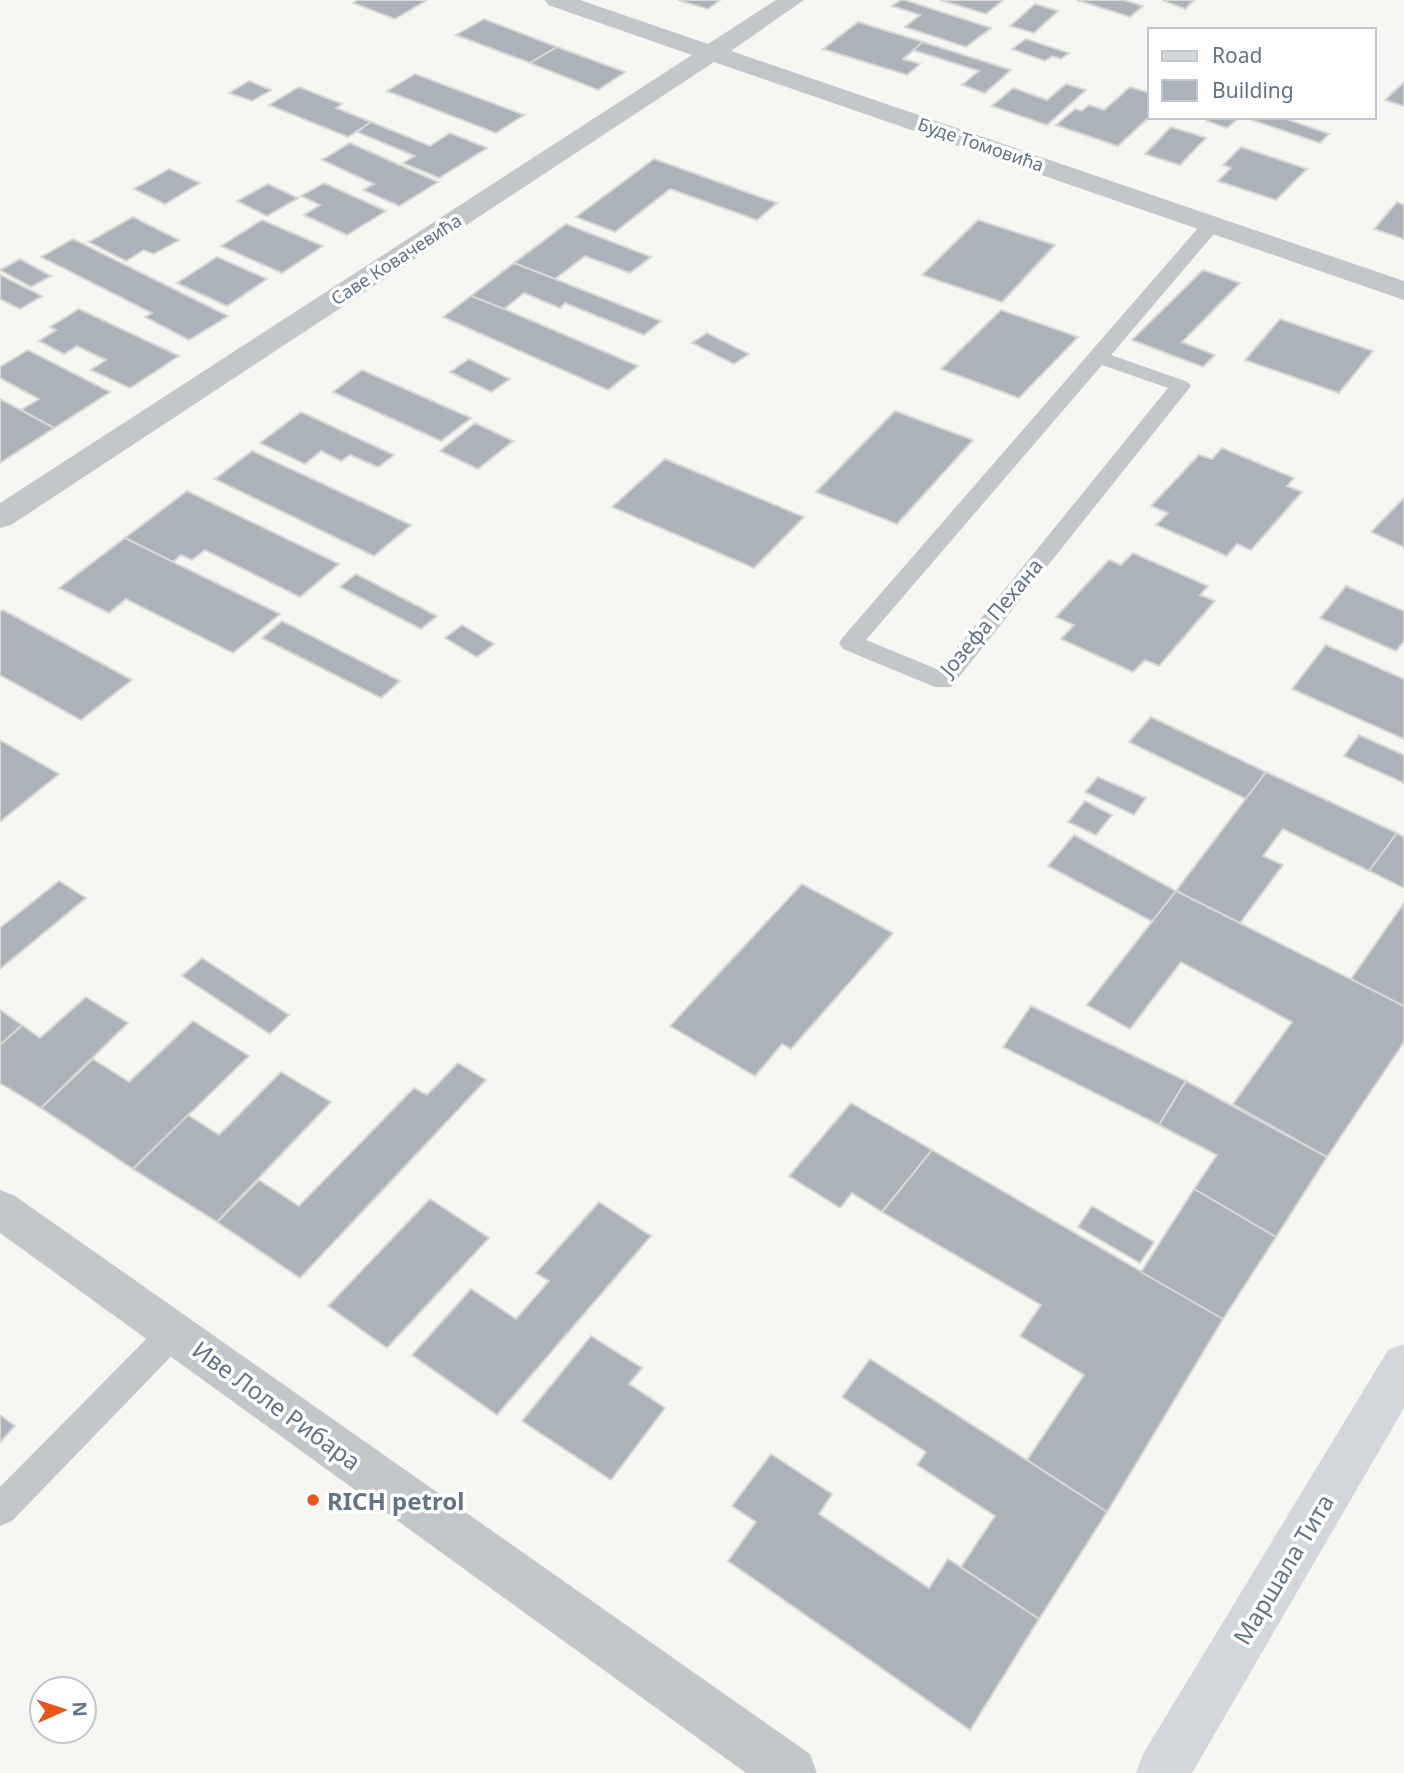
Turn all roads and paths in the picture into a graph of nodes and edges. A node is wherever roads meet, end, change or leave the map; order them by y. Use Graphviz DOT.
graph roads {
  1 [pos="556,0"];
  2 [pos="792,0"];
  3 [pos="713,52"];
  4 [pos="1212,224"];
  5 [pos="1404,291"];
  6 [pos="1098,357"];
  7 [pos="0,518"];
  8 [pos="0,1209"];
  9 [pos="174,1332"];
  10 [pos="1404,1366"];
  11 [pos="0,1510"];
  12 [pos="791,1773"];
  13 [pos="1161,1773"];
  1 -- 3 [label="street, Буде Томовића"];
  2 -- 3 [label="street, Саве Ковачевића"];
  3 -- 4 [label="street, Буде Томовића"];
  3 -- 7 [label="street, Саве Ковачевића"];
  4 -- 5 [label="street, Буде Томовића"];
  4 -- 6 [label="lane, Јозефа Пехана"];
  6 -- 6 [label="lane, Јозефа Пехана"];
  8 -- 9 [label="street, Иве Лоле Рибара"];
  9 -- 11 [label="lane"];
  9 -- 12 [label="street, Иве Лоле Рибара"];
  10 -- 13 [label="street, Маршала Тита"];
}
